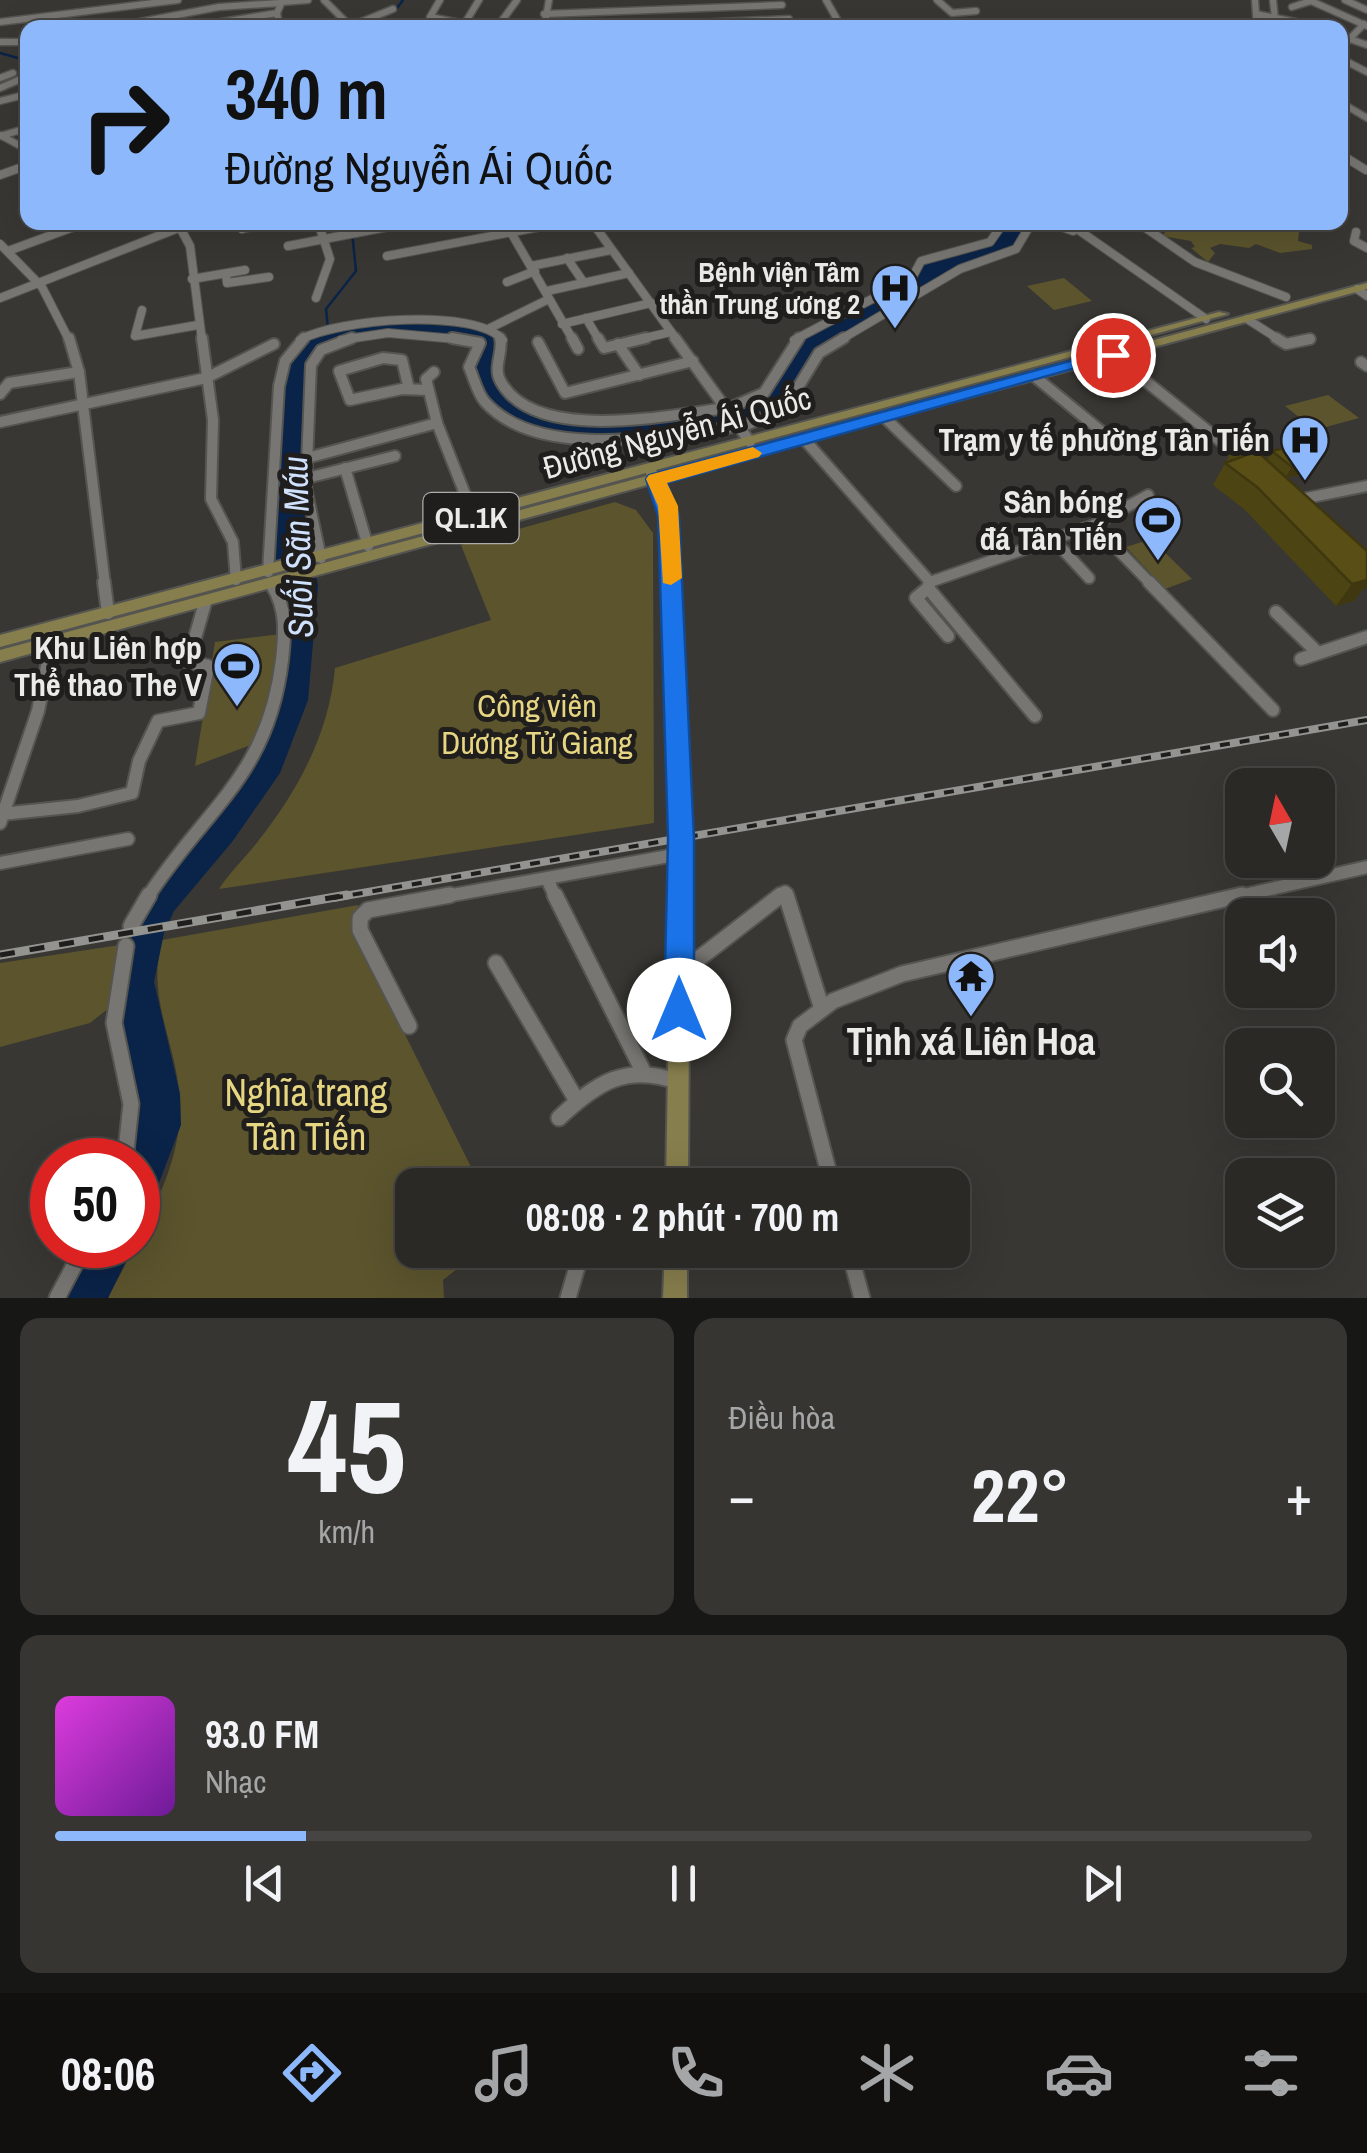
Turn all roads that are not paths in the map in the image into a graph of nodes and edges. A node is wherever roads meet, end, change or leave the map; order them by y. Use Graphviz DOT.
graph roads {
  1 [pos="178,0"];
  2 [pos="308,0"];
  3 [pos="324,0"];
  4 [pos="440,0"];
  5 [pos="498,0"];
  6 [pos="516,0"];
  7 [pos="549,0"];
  8 [pos="669,0"];
  9 [pos="937,0"];
  10 [pos="1255,0"];
  11 [pos="1273,0"];
  12 [pos="1344,0"];
  13 [pos="781,2"];
  14 [pos="280,3"];
  15 [pos="1292,7"];
  16 [pos="393,8"];
  17 [pos="672,9"];
  18 [pos="1367,10"];
  19 [pos="976,11"];
  20 [pos="277,13"];
  21 [pos="544,14"];
  22 [pos="1256,14"];
  23 [pos="1274,17"];
  24 [pos="790,19"];
  25 [pos="151,20"];
  26 [pos="234,20"];
  27 [pos="279,20"];
  28 [pos="341,20"];
  29 [pos="359,20"];
  30 [pos="441,20"];
  31 [pos="544,20"];
  32 [pos="675,20"];
  33 [pos="774,20"];
  34 [pos="1256,20"];
  35 [pos="1275,20"];
  36 [pos="1288,20"];
  37 [pos="0,22"];
  38 [pos="1366,25"];
  39 [pos="1350,36"];
  40 [pos="1348,39"];
  41 [pos="1367,45"];
  42 [pos="13,73"];
  43 [pos="0,78"];
  44 [pos="65,230"];
  45 [pos="167,230"];
  46 [pos="182,230"];
  47 [pos="322,230"];
  48 [pos="378,230"];
  49 [pos="509,230"];
  50 [pos="526,230"];
  51 [pos="598,230"];
  52 [pos="998,230"];
  53 [pos="1027,230"];
  54 [pos="1080,230"];
  55 [pos="1149,230"];
  56 [pos="1356,232"];
  57 [pos="511,233"];
  58 [pos="326,240"];
  59 [pos="0,244"];
  60 [pos="288,246"];
  61 [pos="1367,248"];
  62 [pos="612,250"];
  63 [pos="8,252"];
  64 [pos="932,257"];
  65 [pos="567,258"];
  66 [pos="533,269"];
  67 [pos="245,270"];
  68 [pos="629,273"];
  69 [pos="226,274"];
  70 [pos="952,275"];
  71 [pos="1367,276"];
  72 [pos="269,277"];
  73 [pos="192,279"];
  74 [pos="43,282"];
  75 [pos="507,282"];
  76 [pos="584,283"];
  77 [pos="1364,290"];
  78 [pos="547,296"];
  79 [pos="0,298"];
  80 [pos="316,298"];
  81 [pos="1286,298"];
  82 [pos="651,304"];
  83 [pos="142,310"];
  84 [pos="586,318"];
  85 [pos="1206,319"];
  86 [pos="1247,319"];
  87 [pos="562,324"];
  88 [pos="198,325"];
  89 [pos="490,328"];
  90 [pos="672,332"];
  91 [pos="807,333"];
  92 [pos="1310,339"];
  93 [pos="538,342"];
  94 [pos="274,344"];
  95 [pos="618,344"];
  96 [pos="578,349"];
  97 [pos="824,351"];
  98 [pos="1108,351"];
  99 [pos="693,361"];
  100 [pos="497,363"];
  101 [pos="470,364"];
  102 [pos="79,372"];
  103 [pos="434,372"];
  104 [pos="640,374"];
  105 [pos="1034,376"];
  106 [pos="206,378"];
  107 [pos="408,388"];
  108 [pos="428,390"];
  109 [pos="0,394"];
  110 [pos="84,404"];
  111 [pos="727,404"];
  112 [pos="657,410"];
  113 [pos="884,417"];
  114 [pos="0,422"];
  115 [pos="437,423"];
  116 [pos="743,426"];
  117 [pos="804,439"];
  118 [pos="1112,440"];
  119 [pos="750,442"];
  120 [pos="395,456"];
  121 [pos="307,458"];
  122 [pos="1247,462"];
  123 [pos="345,468"];
  124 [pos="653,474"];
  125 [pos="308,478"];
  126 [pos="956,486"];
  127 [pos="1367,486"];
  128 [pos="1148,495"];
  129 [pos="1289,496"];
  130 [pos="474,517"];
  131 [pos="1094,525"];
  132 [pos="1054,540"];
  133 [pos="368,546"];
  134 [pos="324,564"];
  135 [pos="270,578"];
  136 [pos="1089,578"];
  137 [pos="236,580"];
  138 [pos="929,585"];
  139 [pos="205,603"];
  140 [pos="1276,612"];
  141 [pos="109,620"];
  142 [pos="948,636"];
  143 [pos="1367,637"];
  144 [pos="0,641"];
  145 [pos="52,642"];
  146 [pos="1318,653"];
  147 [pos="0,656"];
  148 [pos="1301,658"];
  149 [pos="1273,710"];
  150 [pos="1035,716"];
  151 [pos="1,818"];
  152 [pos="128,839"];
  153 [pos="680,854"];
  154 [pos="0,863"];
  155 [pos="1367,866"];
  156 [pos="547,878"];
  157 [pos="131,926"];
  158 [pos="126,946"];
  159 [pos="496,963"];
  160 [pos="679,974"];
  161 [pos="822,1008"];
  162 [pos="409,1026"];
  163 [pos="642,1070"];
  164 [pos="678,1082"];
  165 [pos="577,1100"];
  166 [pos="559,1118"];
  167 [pos="127,1138"];
  168 [pos="677,1168"];
  169 [pos="828,1168"];
  170 [pos="73,1268"];
  171 [pos="577,1268"];
  172 [pos="676,1268"];
  173 [pos="854,1268"];
  174 [pos="57,1298"];
  175 [pos="568,1298"];
  176 [pos="675,1298"];
  177 [pos="862,1298"];
  1 -- 37 [label="street"];
  2 -- 14 [label="street"];
  3 -- 28 [label="street"];
  4 -- 30 [label="street"];
  5 -- 6 [label="street"];
  7 -- 21 [label="street"];
  8 -- 17 [label="street"];
  9 -- 19 [label="street"];
  10 -- 22 [label="street"];
  11 -- 23 [label="street"];
  12 -- 18 [label="street"];
  13 -- 17 [label="street"];
  13 -- 24 [label="street"];
  14 -- 20 [label="street"];
  14 -- 25 [label="street"];
  15 -- 38 [label="street"];
  16 -- 29 [label="street"];
  17 -- 21 [label="street"];
  17 -- 32 [label="street"];
  20 -- 26 [label="street"];
  20 -- 27 [label="street"];
  21 -- 31 [label="street"];
  22 -- 23 [label="street"];
  22 -- 34 [label="street"];
  23 -- 35 [label="street"];
  23 -- 36 [label="street"];
  24 -- 33 [label="street"];
  38 -- 39 [label="street"];
  39 -- 40 [label="street"];
  39 -- 41 [label="street"];
  42 -- 43 [label="street"];
  44 -- 63 [label="street"];
  45 -- 74 [label="street"];
  46 -- 73 [label="street"];
  47 -- 58 [label="street"];
  48 -- 57 [label="street"];
  48 -- 58 [label="street"];
  49 -- 57 [label="street"];
  50 -- 57 [label="street"];
  51 -- 62 [label="street"];
  52 -- 64 [label="street"];
  53 -- 70 [label="street"];
  54 -- 85 [label="street"];
  55 -- 81 [label="street"];
  56 -- 61 [label="street"];
  57 -- 66 [label="street"];
  58 -- 60 [label="street"];
  58 -- 80 [label="street"];
  59 -- 63 [label="street"];
  62 -- 65 [label="street"];
  62 -- 68 [label="street"];
  63 -- 74 [label="street"];
  64 -- 70 [label="street"];
  64 -- 91 [label="street"];
  65 -- 66 [label="street"];
  65 -- 76 [label="street"];
  66 -- 75 [label="street"];
  66 -- 78 [label="street"];
  67 -- 69 [label="street"];
  68 -- 76 [label="street"];
  68 -- 82 [label="street"];
  69 -- 72 [label="street"];
  69 -- 73 [label="street"];
  70 -- 97 [label="street"];
  71 -- 81 [label="main road, Đường Nguyễn Ái Quốc / QL.1K"];
  73 -- 88 [label="street"];
  74 -- 79 [label="street"];
  74 -- 102 [label="street"];
  76 -- 78 [label="street"];
  77 -- 86 [label="main road, Đường Nguyễn Ái Quốc / QL.1K"];
  78 -- 87 [label="street"];
  78 -- 89 [label="street"];
  81 -- 85 [label="main road, Đường Nguyễn Ái Quốc / QL.1K"];
  82 -- 84 [label="street"];
  82 -- 90 [label="street"];
  83 -- 88 [label="street"];
  84 -- 87 [label="street"];
  84 -- 95 [label="street"];
  85 -- 98 [label="main road, Đường Nguyễn Ái Quốc / QL.1K"];
  86 -- 92 [label="street"];
  86 -- 98 [label="main road, Đường Nguyễn Ái Quốc / QL.1K"];
  87 -- 96 [label="street"];
  88 -- 106 [label="street"];
  89 -- 100 [label="street"];
  89 -- 135 [label="street"];
  90 -- 95 [label="street"];
  90 -- 99 [label="street"];
  91 -- 97 [label="street"];
  91 -- 111 [label="street"];
  93 -- 104 [label="street"];
  94 -- 106 [label="street"];
  95 -- 104 [label="street"];
  97 -- 116 [label="street"];
  98 -- 105 [label="main road, Đường Nguyễn Ái Quốc / QL.1K"];
  98 -- 119 [label="main road, Đường Nguyễn Ái Quốc / QL.1K"];
  98 -- 122 [label="street"];
  99 -- 104 [label="street"];
  99 -- 111 [label="street"];
  100 -- 101 [label="street"];
  100 -- 111 [label="street"];
  101 -- 116 [label="street"];
  101 -- 121 [label="street"];
  102 -- 109 [label="street"];
  102 -- 110 [label="street"];
  103 -- 108 [label="street"];
  105 -- 113 [label="main road, Đường Nguyễn Ái Quốc / QL.1K"];
  105 -- 118 [label="street"];
  106 -- 110 [label="street"];
  106 -- 137 [label="street"];
  107 -- 107 [label="street"];
  107 -- 108 [label="street"];
  108 -- 115 [label="street"];
  110 -- 114 [label="street"];
  110 -- 141 [label="street"];
  111 -- 112 [label="street"];
  111 -- 116 [label="street"];
  113 -- 117 [label="main road, Đường Nguyễn Ái Quốc / QL.1K"];
  113 -- 126 [label="street"];
  115 -- 121 [label="street"];
  115 -- 130 [label="street"];
  116 -- 119 [label="street"];
  117 -- 124 [label="main road, Đường Nguyễn Ái Quốc / QL.1K"];
  117 -- 138 [label="street"];
  119 -- 124 [label="main road, Đường Nguyễn Ái Quốc / QL.1K"];
  120 -- 123 [label="street"];
  121 -- 125 [label="street"];
  123 -- 125 [label="street"];
  123 -- 133 [label="street"];
  124 -- 130 [label="main road, Đường Nguyễn Ái Quốc / QL.1K"];
  124 -- 134 [label="main road, Đường Nguyễn Ái Quốc / QL.1K"];
  124 -- 153 [label="main road"];
  125 -- 134 [label="street"];
  127 -- 129 [label="street"];
  128 -- 131 [label="street"];
  130 -- 133 [label="main road, Đường Nguyễn Ái Quốc / QL.1K"];
  131 -- 132 [label="street"];
  131 -- 149 [label="street"];
  132 -- 136 [label="street"];
  132 -- 138 [label="street"];
  133 -- 134 [label="main road, Đường Nguyễn Ái Quốc / QL.1K"];
  134 -- 135 [label="main road, Đường Nguyễn Ái Quốc / QL.1K"];
  135 -- 137 [label="main road, Đường Nguyễn Ái Quốc / QL.1K"];
  135 -- 139 [label="main road, Đường Nguyễn Ái Quốc / QL.1K"];
  135 -- 157 [label="street"];
  137 -- 141 [label="main road, Đường Nguyễn Ái Quốc / QL.1K"];
  138 -- 142 [label="street"];
  138 -- 150 [label="street"];
  139 -- 141 [label="main road, Đường Nguyễn Ái Quốc / QL.1K"];
  139 -- 151 [label="street"];
  140 -- 146 [label="street"];
  141 -- 144 [label="main road, Đường Nguyễn Ái Quốc / QL.1K"];
  141 -- 145 [label="main road, Đường Nguyễn Ái Quốc / QL.1K"];
  143 -- 146 [label="street"];
  145 -- 147 [label="main road, Đường Nguyễn Ái Quốc / QL.1K"];
  145 -- 151 [label="street"];
  146 -- 148 [label="street"];
  152 -- 154 [label="street"];
  153 -- 156 [label="street"];
  153 -- 160 [label="main road"];
  155 -- 161 [label="street"];
  156 -- 162 [label="street"];
  156 -- 163 [label="street"];
  158 -- 167 [label="street"];
  159 -- 165 [label="street"];
  160 -- 161 [label="street"];
  160 -- 164 [label="main road"];
  161 -- 169 [label="street"];
  163 -- 164 [label="street"];
  163 -- 165 [label="street"];
  164 -- 168 [label="main road"];
  165 -- 166 [label="street"];
  170 -- 174 [label="street"];
  171 -- 175 [label="street"];
  172 -- 176 [label="main road"];
  173 -- 177 [label="street"];
}
